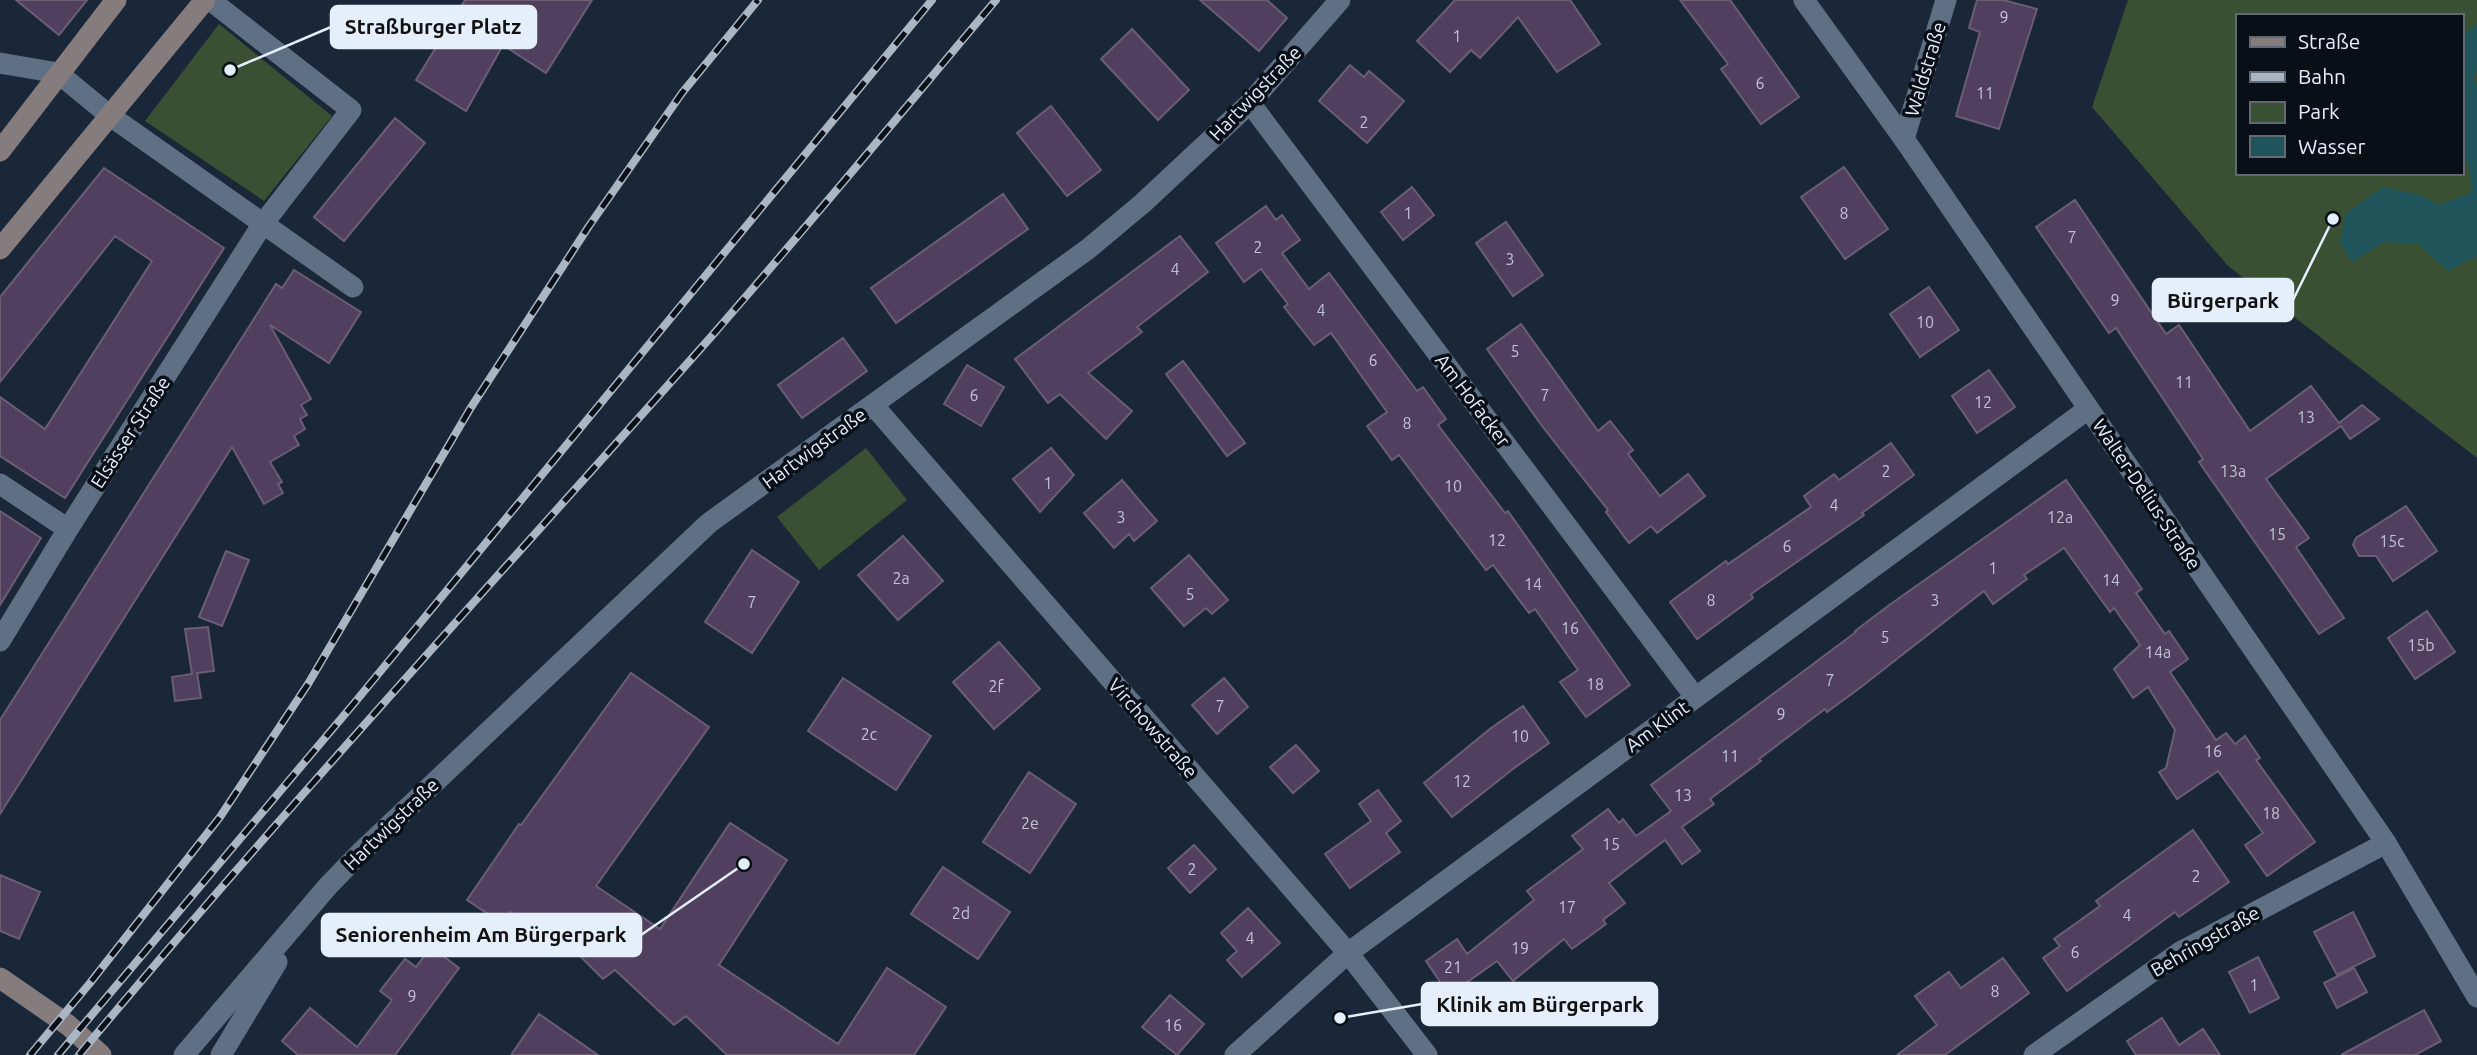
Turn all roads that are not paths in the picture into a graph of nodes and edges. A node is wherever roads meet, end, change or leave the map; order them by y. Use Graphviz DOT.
graph roads {
  1 [pos="116,0"];
  2 [pos="208,0"];
  3 [pos="1340,0"];
  4 [pos="1804,0"];
  5 [pos="1946,0"];
  6 [pos="0,63"];
  7 [pos="58,73"];
  8 [pos="1250,103"];
  9 [pos="109,115"];
  10 [pos="1904,139"];
  11 [pos="0,152"];
  12 [pos="262,225"];
  13 [pos="0,249"];
  14 [pos="353,287"];
  15 [pos="873,405"];
  16 [pos="2088,410"];
  17 [pos="0,484"];
  18 [pos="68,529"];
  19 [pos="0,641"];
  20 [pos="1696,697"];
  21 [pos="2386,843"];
  22 [pos="305,915"];
  23 [pos="1348,953"];
  24 [pos="0,978"];
  25 [pos="2477,996"];
  26 [pos="101,1055"];
  27 [pos="184,1055"];
  28 [pos="221,1055"];
  29 [pos="1235,1055"];
  30 [pos="1427,1055"];
  31 [pos="2034,1055"];
  1 -- 7 [label="main road"];
  2 -- 9 [label="main road"];
  2 -- 12 [label="street, Elsässer Straße"];
  3 -- 8 [label="street, Hartwigstraße"];
  4 -- 10 [label="street, Walter-Delius-Straße"];
  5 -- 10 [label="street, Waldstraße"];
  6 -- 7 [label="street"];
  7 -- 9 [label="street"];
  7 -- 11 [label="main road"];
  8 -- 15 [label="street, Hartwigstraße"];
  8 -- 20 [label="street, Am Hofacker"];
  9 -- 12 [label="street"];
  9 -- 13 [label="main road"];
  10 -- 16 [label="street, Walter-Delius-Straße"];
  12 -- 14 [label="street"];
  12 -- 18 [label="street, Elsässer Straße"];
  15 -- 22 [label="street, Hartwigstraße"];
  15 -- 23 [label="street, Virchowstraße"];
  16 -- 20 [label="street, Am Klint"];
  16 -- 21 [label="street, Walter-Delius-Straße"];
  17 -- 18 [label="street"];
  18 -- 19 [label="street, Elsässer Straße"];
  20 -- 23 [label="street, Am Klint"];
  21 -- 25 [label="street, Walter-Delius-Straße"];
  21 -- 31 [label="street, Behringstraße"];
  22 -- 27 [label="street, Hartwigstraße"];
  22 -- 28 [label="street, Hartwigstraße"];
  23 -- 29 [label="street, Am Klint"];
  23 -- 30 [label="street, Virchowstraße"];
  24 -- 26 [label="main road"];
}
